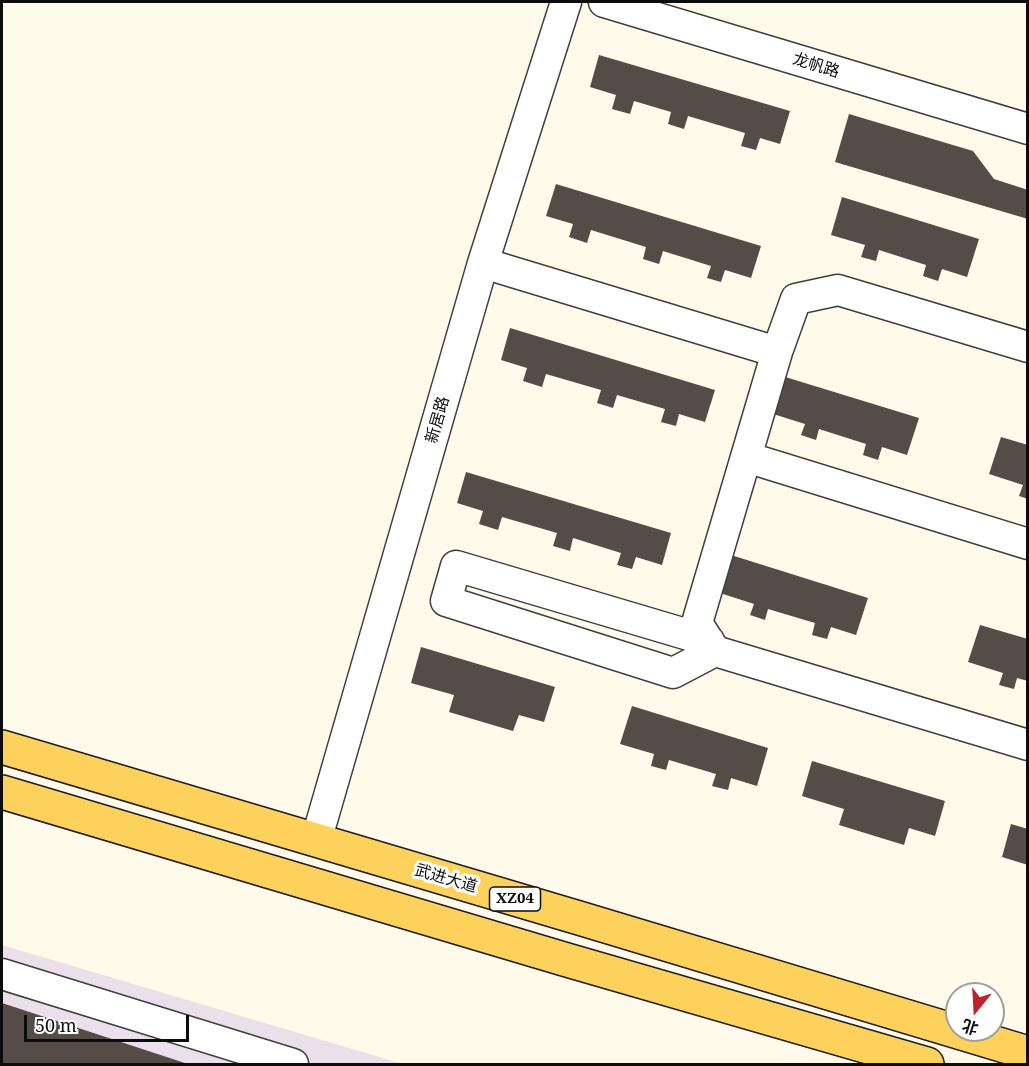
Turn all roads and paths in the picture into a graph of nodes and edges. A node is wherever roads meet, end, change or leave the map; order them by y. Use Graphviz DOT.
graph roads {
  1 [pos="566,2"];
  2 [pos="604,2"];
  3 [pos="1028,129"];
  4 [pos="483,263"];
  5 [pos="1028,347"];
  6 [pos="777,352"];
  7 [pos="746,457"];
  8 [pos="1028,544"];
  9 [pos="712,646"];
  10 [pos="1028,746"];
  11 [pos="2,747"];
  12 [pos="2,792"];
  13 [pos="316,841"];
  14 [pos="2,974"];
  15 [pos="1028,1053"];
  16 [pos="293,1065"];
  17 [pos="927,1065"];
  1 -- 4 [label="street, 新居路"];
  2 -- 3 [label="street, 龙帆路"];
  4 -- 6 [label="street"];
  4 -- 13 [label="street, 新居路"];
  5 -- 6 [label="street"];
  6 -- 7 [label="street"];
  7 -- 8 [label="street"];
  7 -- 9 [label="street"];
  9 -- 9 [label="street"];
  9 -- 10 [label="street"];
  11 -- 13 [label="main road, 武进大道 / XZ04"];
  12 -- 17 [label="main road, XZ04"];
  13 -- 15 [label="main road, 武进大道 / XZ04"];
  14 -- 16 [label="street"];
}
